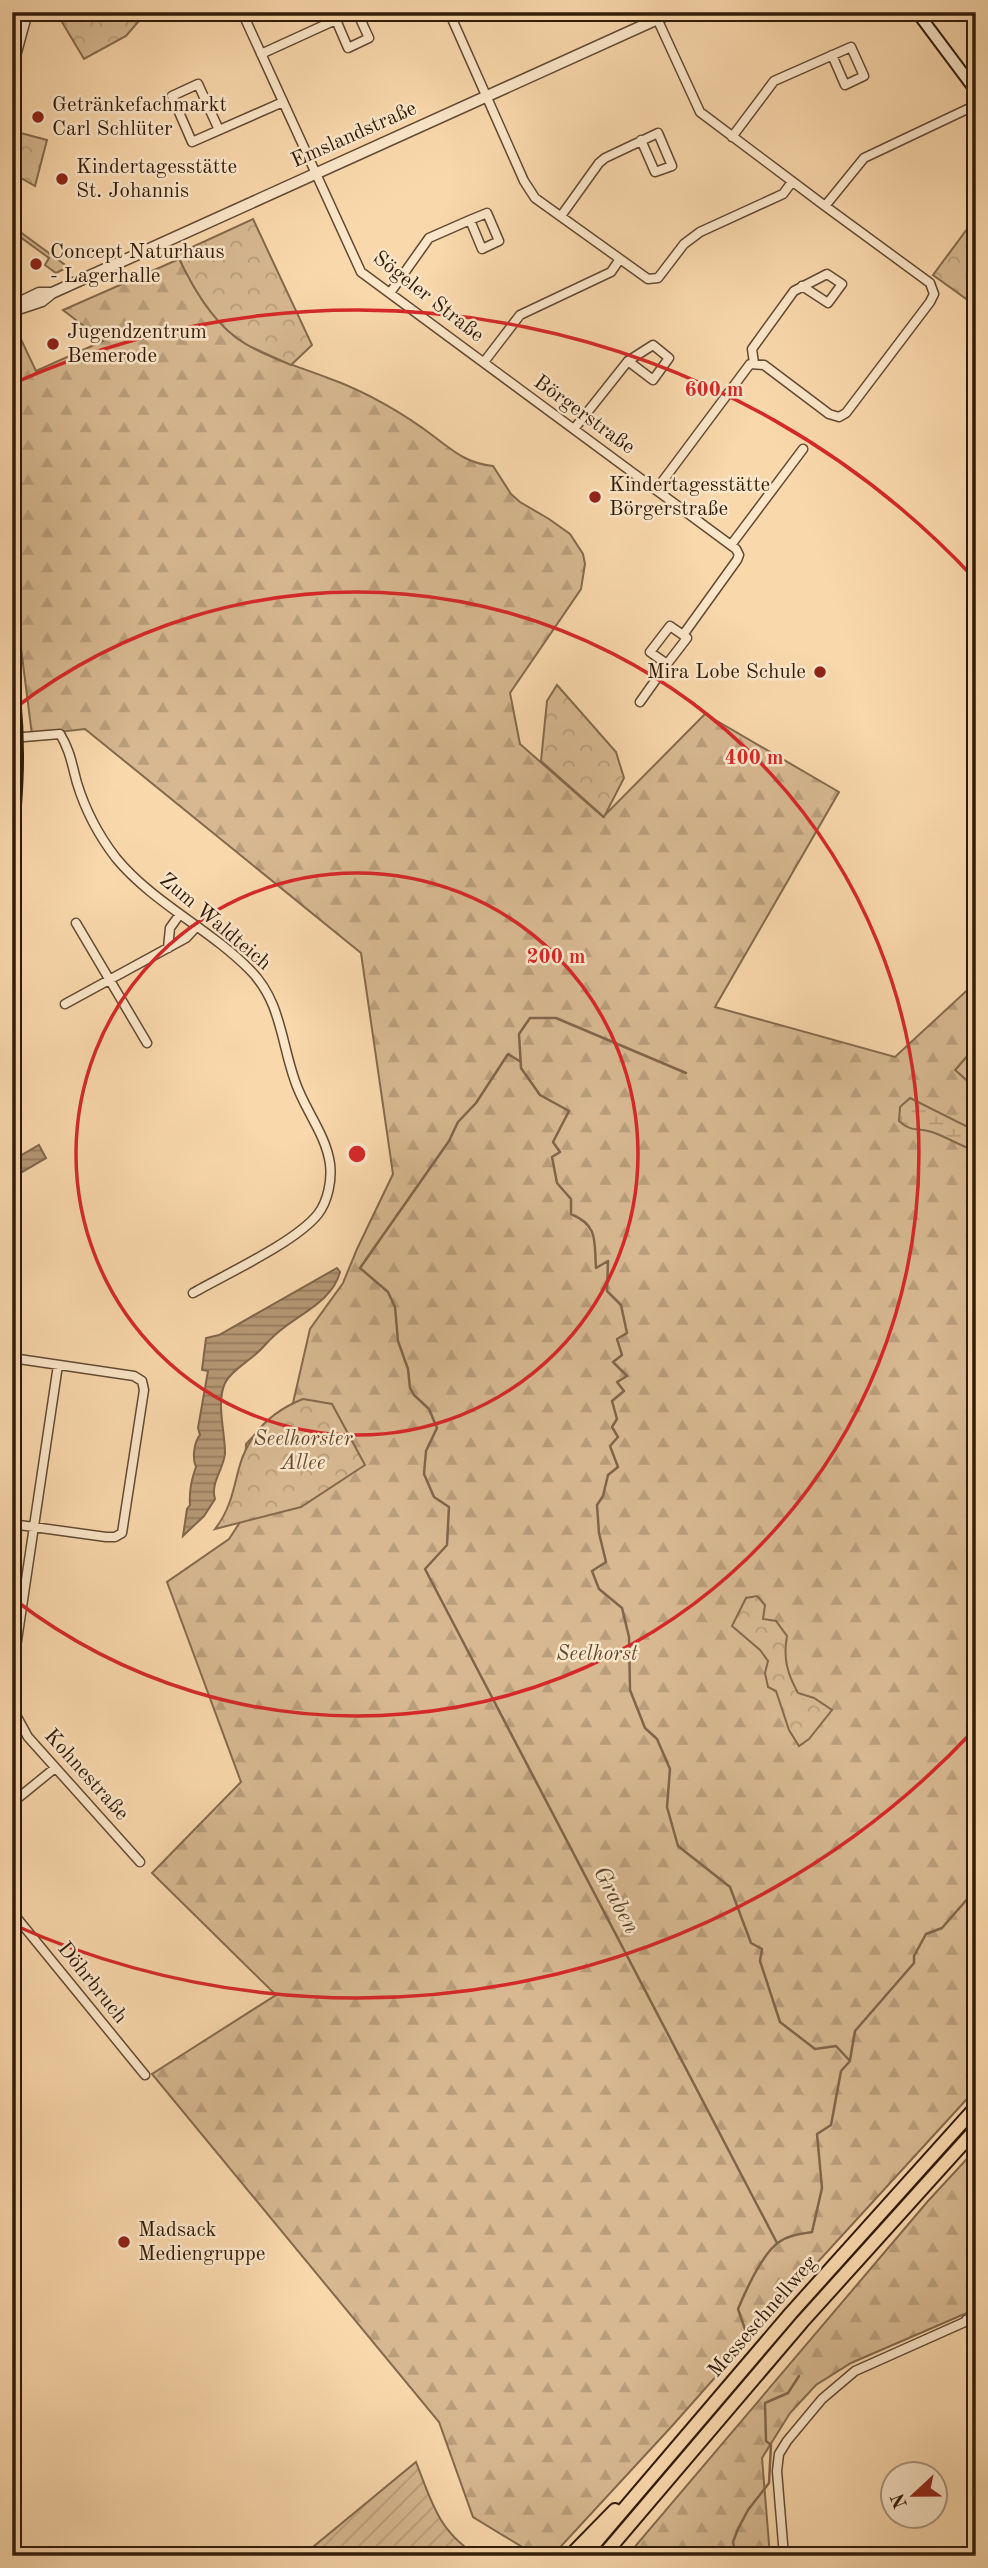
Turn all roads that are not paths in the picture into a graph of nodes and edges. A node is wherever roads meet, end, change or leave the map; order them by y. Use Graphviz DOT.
graph roads {
  1 [pos="28,12"];
  2 [pos="242,12"];
  3 [pos="355,12"];
  4 [pos="449,12"];
  5 [pos="673,12"];
  6 [pos="917,12"];
  7 [pos="656,16"];
  8 [pos="336,20"];
  9 [pos="261,54"];
  10 [pos="832,55"];
  11 [pos="12,71"];
  12 [pos="976,91"];
  13 [pos="488,96"];
  14 [pos="283,102"];
  15 [pos="976,105"];
  16 [pos="219,130"];
  17 [pos="732,137"];
  18 [pos="641,140"];
  19 [pos="316,174"];
  20 [pos="792,182"];
  21 [pos="825,206"];
  22 [pos="561,215"];
  23 [pos="470,220"];
  24 [pos="620,259"];
  25 [pos="802,286"];
  26 [pos="52,293"];
  27 [pos="390,293"];
  28 [pos="12,306"];
  29 [pos="12,312"];
  30 [pos="628,361"];
  31 [pos="484,362"];
  32 [pos="754,363"];
  33 [pos="574,429"];
  34 [pos="803,449"];
  35 [pos="656,490"];
  36 [pos="732,545"];
  37 [pos="683,635"];
  38 [pos="667,664"];
  39 [pos="640,702"];
  40 [pos="12,738"];
  41 [pos="180,914"];
  42 [pos="76,923"];
  43 [pos="197,926"];
  44 [pos="168,948"];
  45 [pos="110,981"];
  46 [pos="65,1004"];
  47 [pos="147,1044"];
  48 [pos="193,1293"];
  49 [pos="12,1358"];
  50 [pos="58,1365"];
  51 [pos="12,1524"];
  52 [pos="36,1527"];
  53 [pos="12,1674"];
  54 [pos="12,1708"];
  55 [pos="55,1768"];
  56 [pos="12,1803"];
  57 [pos="140,1862"];
  58 [pos="12,1912"];
  59 [pos="145,2075"];
  60 [pos="976,2107"];
  61 [pos="976,2129"];
  62 [pos="976,2316"];
  63 [pos="966,2320"];
  64 [pos="976,2330"];
  65 [pos="646,2482"];
  66 [pos="570,2556"];
  67 [pos="584,2556"];
  68 [pos="603,2556"];
  69 [pos="784,2556"];
  1 -- 11 [label="street"];
  2 -- 9 [label="street, Sögeler Straße"];
  3 -- 8 [label="street"];
  3 -- 8 [label="street"];
  4 -- 13 [label="street"];
  5 -- 7 [label="street, Emslandstraße"];
  6 -- 12 [label="main road"];
  7 -- 13 [label="street, Emslandstraße"];
  7 -- 17 [label="street"];
  8 -- 9 [label="street"];
  9 -- 14 [label="street, Sögeler Straße"];
  10 -- 10 [label="street"];
  10 -- 17 [label="street"];
  13 -- 19 [label="street, Emslandstraße"];
  13 -- 22 [label="street"];
  14 -- 16 [label="street"];
  14 -- 19 [label="street, Sögeler Straße"];
  15 -- 21 [label="street"];
  16 -- 16 [label="street"];
  17 -- 20 [label="street"];
  18 -- 18 [label="street"];
  18 -- 22 [label="street"];
  19 -- 26 [label="street, Emslandstraße"];
  19 -- 27 [label="street, Sögeler Straße"];
  20 -- 21 [label="street"];
  20 -- 24 [label="street"];
  21 -- 32 [label="street"];
  22 -- 24 [label="street"];
  23 -- 27 [label="street"];
  24 -- 31 [label="street, Sögeler Straße"];
  25 -- 25 [label="street"];
  25 -- 32 [label="street"];
  26 -- 28 [label="street, Emslandstraße"];
  26 -- 29 [label="street, Emslandstraße"];
  27 -- 31 [label="street, Sögeler Straße"];
  30 -- 30 [label="street"];
  30 -- 33 [label="street"];
  31 -- 33 [label="street, Börgerstraße"];
  32 -- 35 [label="street"];
  33 -- 35 [label="street, Börgerstraße"];
  34 -- 36 [label="street"];
  35 -- 36 [label="street, Börgerstraße"];
  36 -- 37 [label="street"];
  37 -- 38 [label="street"];
  37 -- 38 [label="street"];
  38 -- 39 [label="street"];
  40 -- 41 [label="street, Zum Waldteich"];
  41 -- 43 [label="street, Zum Waldteich"];
  41 -- 44 [label="street"];
  42 -- 45 [label="street"];
  43 -- 44 [label="street"];
  43 -- 48 [label="street, Zum Waldteich"];
  44 -- 45 [label="street"];
  45 -- 46 [label="street"];
  45 -- 47 [label="street"];
  49 -- 50 [label="street"];
  50 -- 52 [label="street"];
  50 -- 52 [label="street"];
  51 -- 52 [label="street"];
  52 -- 53 [label="street"];
  54 -- 55 [label="street, Kohnestraße"];
  55 -- 56 [label="street"];
  55 -- 57 [label="street, Kohnestraße"];
  58 -- 59 [label="street, Döhrbruch"];
  60 -- 65 [label="highway, Messeschnellweg"];
  61 -- 68 [label="highway, Messeschnellweg"];
  62 -- 63 [label="street"];
  63 -- 64 [label="street"];
  63 -- 69 [label="street"];
  65 -- 66 [label="highway"];
  65 -- 67 [label="highway, Messeschnellweg"];
}
